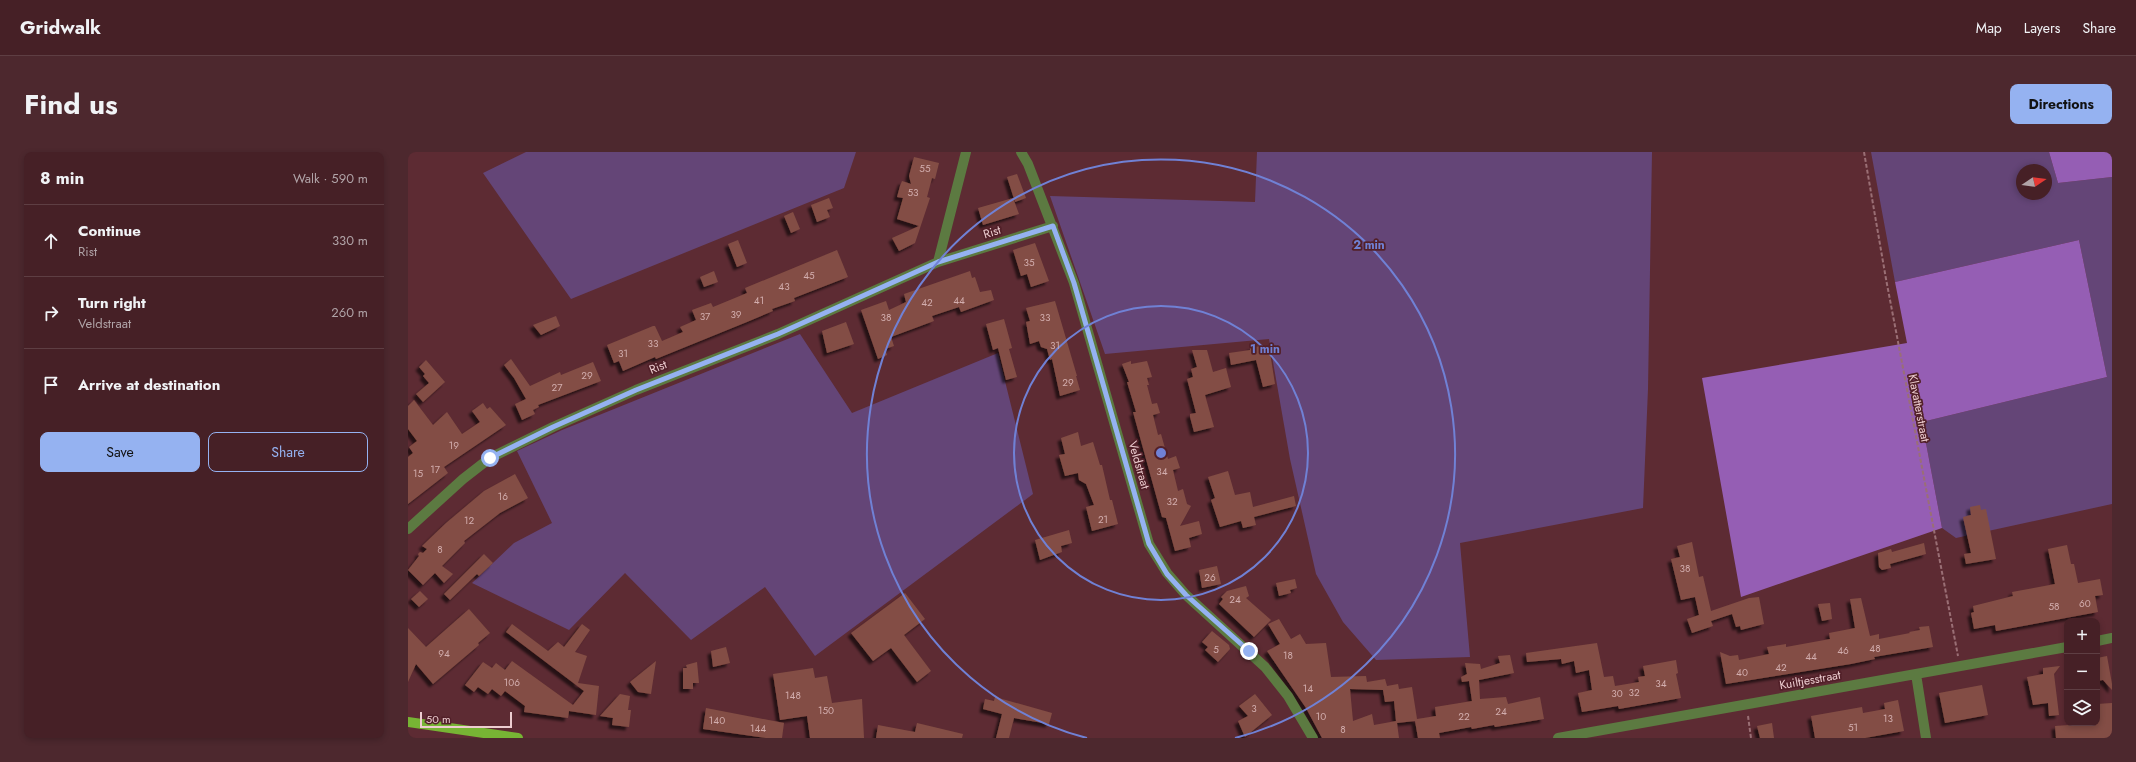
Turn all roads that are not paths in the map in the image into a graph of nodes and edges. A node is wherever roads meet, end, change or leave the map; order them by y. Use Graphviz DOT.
graph roads {
  1 [pos="966,152"];
  2 [pos="1021,152"];
  3 [pos="1053,226"];
  4 [pos="938,262"];
  5 [pos="408,529"];
  6 [pos="2112,638"];
  7 [pos="2100,640"];
  8 [pos="2064,648"];
  9 [pos="1916,674"];
  10 [pos="408,722"];
  11 [pos="518,738"];
  12 [pos="1313,738"];
  13 [pos="1558,738"];
  14 [pos="1926,738"];
  1 -- 4 [label="street"];
  2 -- 3 [label="street, Veldstraat"];
  3 -- 4 [label="street, Rist"];
  3 -- 12 [label="street, Veldstraat"];
  4 -- 5 [label="street, Rist"];
  6 -- 7 [label="street"];
  8 -- 9 [label="street, Kuiltjesstraat"];
  9 -- 13 [label="street, Kuiltjesstraat"];
  9 -- 14 [label="street"];
  10 -- 11 [label="main road"];
}
